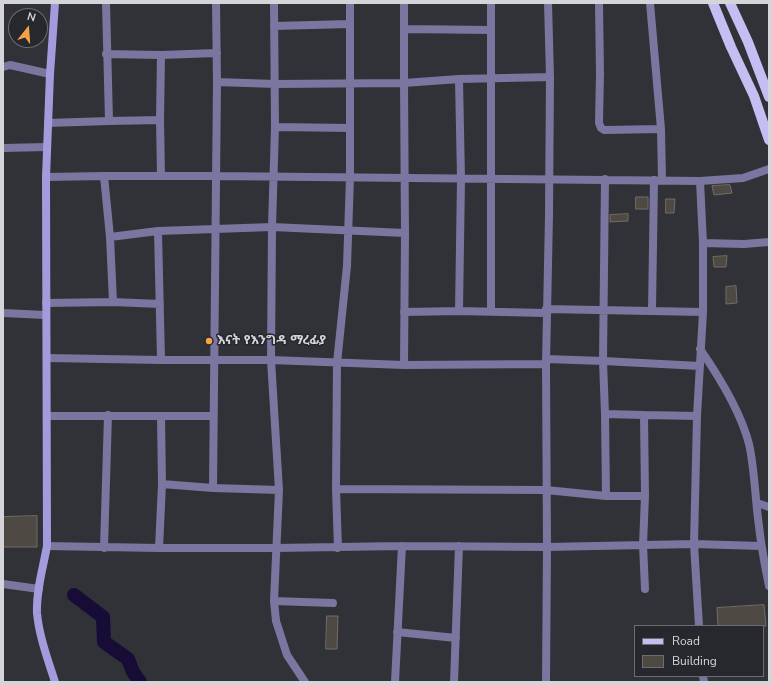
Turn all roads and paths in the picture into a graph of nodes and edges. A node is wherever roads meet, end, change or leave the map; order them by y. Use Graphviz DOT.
graph roads {
  1 [pos="55,3"];
  2 [pos="106,3"];
  3 [pos="216,3"];
  4 [pos="274,3"];
  5 [pos="350,3"];
  6 [pos="404,3"];
  7 [pos="491,3"];
  8 [pos="548,3"];
  9 [pos="599,3"];
  10 [pos="650,3"];
  11 [pos="713,3"];
  12 [pos="730,3"];
  13 [pos="350,24"];
  14 [pos="274,26"];
  15 [pos="404,29"];
  16 [pos="491,30"];
  17 [pos="217,53"];
  18 [pos="106,54"];
  19 [pos="161,55"];
  20 [pos="3,67"];
  21 [pos="50,74"];
  22 [pos="550,78"];
  23 [pos="459,79"];
  24 [pos="492,79"];
  25 [pos="217,82"];
  26 [pos="404,83"];
  27 [pos="275,84"];
  28 [pos="351,84"];
  29 [pos="769,97"];
  30 [pos="109,120"];
  31 [pos="160,120"];
  32 [pos="48,123"];
  33 [pos="275,127"];
  34 [pos="350,128"];
  35 [pos="661,129"];
  36 [pos="769,140"];
  37 [pos="47,147"];
  38 [pos="3,148"];
  39 [pos="769,169"];
  40 [pos="104,176"];
  41 [pos="161,176"];
  42 [pos="215,176"];
  43 [pos="46,177"];
  44 [pos="273,177"];
  45 [pos="350,178"];
  46 [pos="404,178"];
  47 [pos="492,178"];
  48 [pos="461,179"];
  49 [pos="550,179"];
  50 [pos="605,179"];
  51 [pos="658,180"];
  52 [pos="700,181"];
  53 [pos="272,227"];
  54 [pos="216,229"];
  55 [pos="158,231"];
  56 [pos="348,232"];
  57 [pos="405,233"];
  58 [pos="110,237"];
  59 [pos="769,242"];
  60 [pos="703,243"];
  61 [pos="113,302"];
  62 [pos="46,303"];
  63 [pos="160,304"];
  64 [pos="604,310"];
  65 [pos="652,310"];
  66 [pos="459,311"];
  67 [pos="491,311"];
  68 [pos="546,311"];
  69 [pos="404,312"];
  70 [pos="702,312"];
  71 [pos="3,313"];
  72 [pos="46,315"];
  73 [pos="700,349"];
  74 [pos="47,358"];
  75 [pos="161,360"];
  76 [pos="214,360"];
  77 [pos="271,360"];
  78 [pos="603,360"];
  79 [pos="546,362"];
  80 [pos="336,363"];
  81 [pos="404,365"];
  82 [pos="700,366"];
  83 [pos="605,414"];
  84 [pos="108,415"];
  85 [pos="644,415"];
  86 [pos="47,416"];
  87 [pos="161,416"];
  88 [pos="213,416"];
  89 [pos="697,416"];
  90 [pos="162,484"];
  91 [pos="213,488"];
  92 [pos="336,489"];
  93 [pos="279,490"];
  94 [pos="546,490"];
  95 [pos="606,496"];
  96 [pos="644,496"];
  97 [pos="757,503"];
  98 [pos="769,507"];
  99 [pos="694,544"];
  100 [pos="643,545"];
  101 [pos="47,546"];
  102 [pos="402,546"];
  103 [pos="459,546"];
  104 [pos="761,546"];
  105 [pos="547,547"];
  106 [pos="104,548"];
  107 [pos="160,548"];
  108 [pos="276,548"];
  109 [pos="338,548"];
  110 [pos="3,584"];
  111 [pos="769,586"];
  112 [pos="39,589"];
  113 [pos="645,589"];
  114 [pos="274,601"];
  115 [pos="332,603"];
  116 [pos="699,625"];
  117 [pos="397,632"];
  118 [pos="456,638"];
  119 [pos="55,682"];
  120 [pos="305,682"];
  121 [pos="395,682"];
  122 [pos="454,682"];
  123 [pos="546,682"];
  1 -- 21 [label="street"];
  2 -- 18 [label="street"];
  3 -- 17 [label="street"];
  4 -- 14 [label="street"];
  5 -- 13 [label="street"];
  6 -- 15 [label="street"];
  7 -- 16 [label="street"];
  8 -- 22 [label="street"];
  9 -- 35 [label="street"];
  10 -- 35 [label="street"];
  11 -- 36 [label="main road"];
  12 -- 29 [label="main road"];
  13 -- 14 [label="street"];
  13 -- 28 [label="street"];
  14 -- 27 [label="street"];
  15 -- 16 [label="street"];
  15 -- 26 [label="street"];
  16 -- 24 [label="street"];
  17 -- 19 [label="street"];
  17 -- 25 [label="street"];
  18 -- 19 [label="street"];
  18 -- 30 [label="street"];
  19 -- 31 [label="street"];
  20 -- 21 [label="street"];
  21 -- 32 [label="street"];
  22 -- 24 [label="street"];
  22 -- 49 [label="street"];
  23 -- 24 [label="street"];
  23 -- 26 [label="street"];
  23 -- 48 [label="street"];
  24 -- 47 [label="street"];
  25 -- 27 [label="street"];
  25 -- 42 [label="street"];
  26 -- 28 [label="street"];
  26 -- 46 [label="street"];
  27 -- 28 [label="street"];
  27 -- 33 [label="street"];
  28 -- 34 [label="street"];
  30 -- 31 [label="street"];
  30 -- 32 [label="street"];
  31 -- 41 [label="street"];
  32 -- 37 [label="street"];
  33 -- 34 [label="street"];
  33 -- 44 [label="street"];
  34 -- 45 [label="street"];
  35 -- 51 [label="street"];
  37 -- 38 [label="street"];
  37 -- 43 [label="street"];
  39 -- 52 [label="street"];
  40 -- 41 [label="street"];
  40 -- 43 [label="street"];
  40 -- 58 [label="street"];
  41 -- 42 [label="street"];
  42 -- 44 [label="street"];
  42 -- 54 [label="street"];
  43 -- 62 [label="street"];
  44 -- 45 [label="street"];
  44 -- 53 [label="street"];
  45 -- 46 [label="street"];
  45 -- 56 [label="street"];
  46 -- 48 [label="street"];
  46 -- 57 [label="street"];
  47 -- 48 [label="street"];
  47 -- 49 [label="street"];
  47 -- 67 [label="street"];
  48 -- 66 [label="street"];
  49 -- 50 [label="street"];
  49 -- 68 [label="street"];
  50 -- 51 [label="street"];
  50 -- 64 [label="street"];
  51 -- 52 [label="street"];
  51 -- 65 [label="street"];
  52 -- 60 [label="street"];
  53 -- 54 [label="street"];
  53 -- 56 [label="street"];
  53 -- 77 [label="street"];
  54 -- 55 [label="street"];
  54 -- 76 [label="street"];
  55 -- 58 [label="street"];
  55 -- 63 [label="street"];
  56 -- 57 [label="street"];
  56 -- 80 [label="street"];
  57 -- 69 [label="street"];
  58 -- 61 [label="street"];
  59 -- 60 [label="street"];
  60 -- 70 [label="street"];
  61 -- 62 [label="street"];
  61 -- 63 [label="street"];
  62 -- 72 [label="street"];
  63 -- 75 [label="street"];
  64 -- 65 [label="street"];
  64 -- 68 [label="street"];
  64 -- 78 [label="street"];
  65 -- 70 [label="street"];
  66 -- 67 [label="street"];
  66 -- 69 [label="street"];
  67 -- 68 [label="street"];
  68 -- 79 [label="street"];
  69 -- 81 [label="street"];
  70 -- 73 [label="street"];
  71 -- 72 [label="street"];
  72 -- 74 [label="street"];
  73 -- 82 [label="street"];
  73 -- 97 [label="street"];
  74 -- 75 [label="street"];
  74 -- 86 [label="street"];
  75 -- 76 [label="street"];
  76 -- 77 [label="street"];
  76 -- 88 [label="street"];
  77 -- 80 [label="street"];
  77 -- 93 [label="street"];
  78 -- 79 [label="street"];
  78 -- 82 [label="street"];
  78 -- 83 [label="street"];
  79 -- 81 [label="street"];
  79 -- 94 [label="street"];
  80 -- 81 [label="street"];
  80 -- 92 [label="street"];
  82 -- 89 [label="street"];
  83 -- 85 [label="street"];
  83 -- 95 [label="street"];
  84 -- 86 [label="street"];
  84 -- 87 [label="street"];
  84 -- 106 [label="street"];
  85 -- 89 [label="street"];
  85 -- 96 [label="street"];
  86 -- 101 [label="street"];
  87 -- 88 [label="street"];
  87 -- 90 [label="street"];
  88 -- 91 [label="street"];
  89 -- 99 [label="street"];
  90 -- 91 [label="street"];
  90 -- 107 [label="street"];
  91 -- 93 [label="street"];
  92 -- 94 [label="street"];
  92 -- 109 [label="street"];
  93 -- 108 [label="street"];
  94 -- 95 [label="street"];
  94 -- 105 [label="street"];
  95 -- 96 [label="street"];
  96 -- 100 [label="street"];
  97 -- 98 [label="street"];
  97 -- 104 [label="street"];
  99 -- 100 [label="street"];
  99 -- 104 [label="street"];
  99 -- 116 [label="street"];
  100 -- 105 [label="street"];
  100 -- 113 [label="street"];
  101 -- 106 [label="street"];
  101 -- 112 [label="street"];
  102 -- 103 [label="street"];
  102 -- 109 [label="street"];
  102 -- 117 [label="street"];
  103 -- 105 [label="street"];
  103 -- 118 [label="street"];
  104 -- 111 [label="street"];
  105 -- 123 [label="street"];
  106 -- 107 [label="street"];
  107 -- 108 [label="street"];
  108 -- 109 [label="street"];
  108 -- 114 [label="street"];
  110 -- 112 [label="street"];
  112 -- 119 [label="street"];
  114 -- 115 [label="street"];
  114 -- 120 [label="street"];
  117 -- 118 [label="street"];
  117 -- 121 [label="street"];
  118 -- 122 [label="street"];
}
